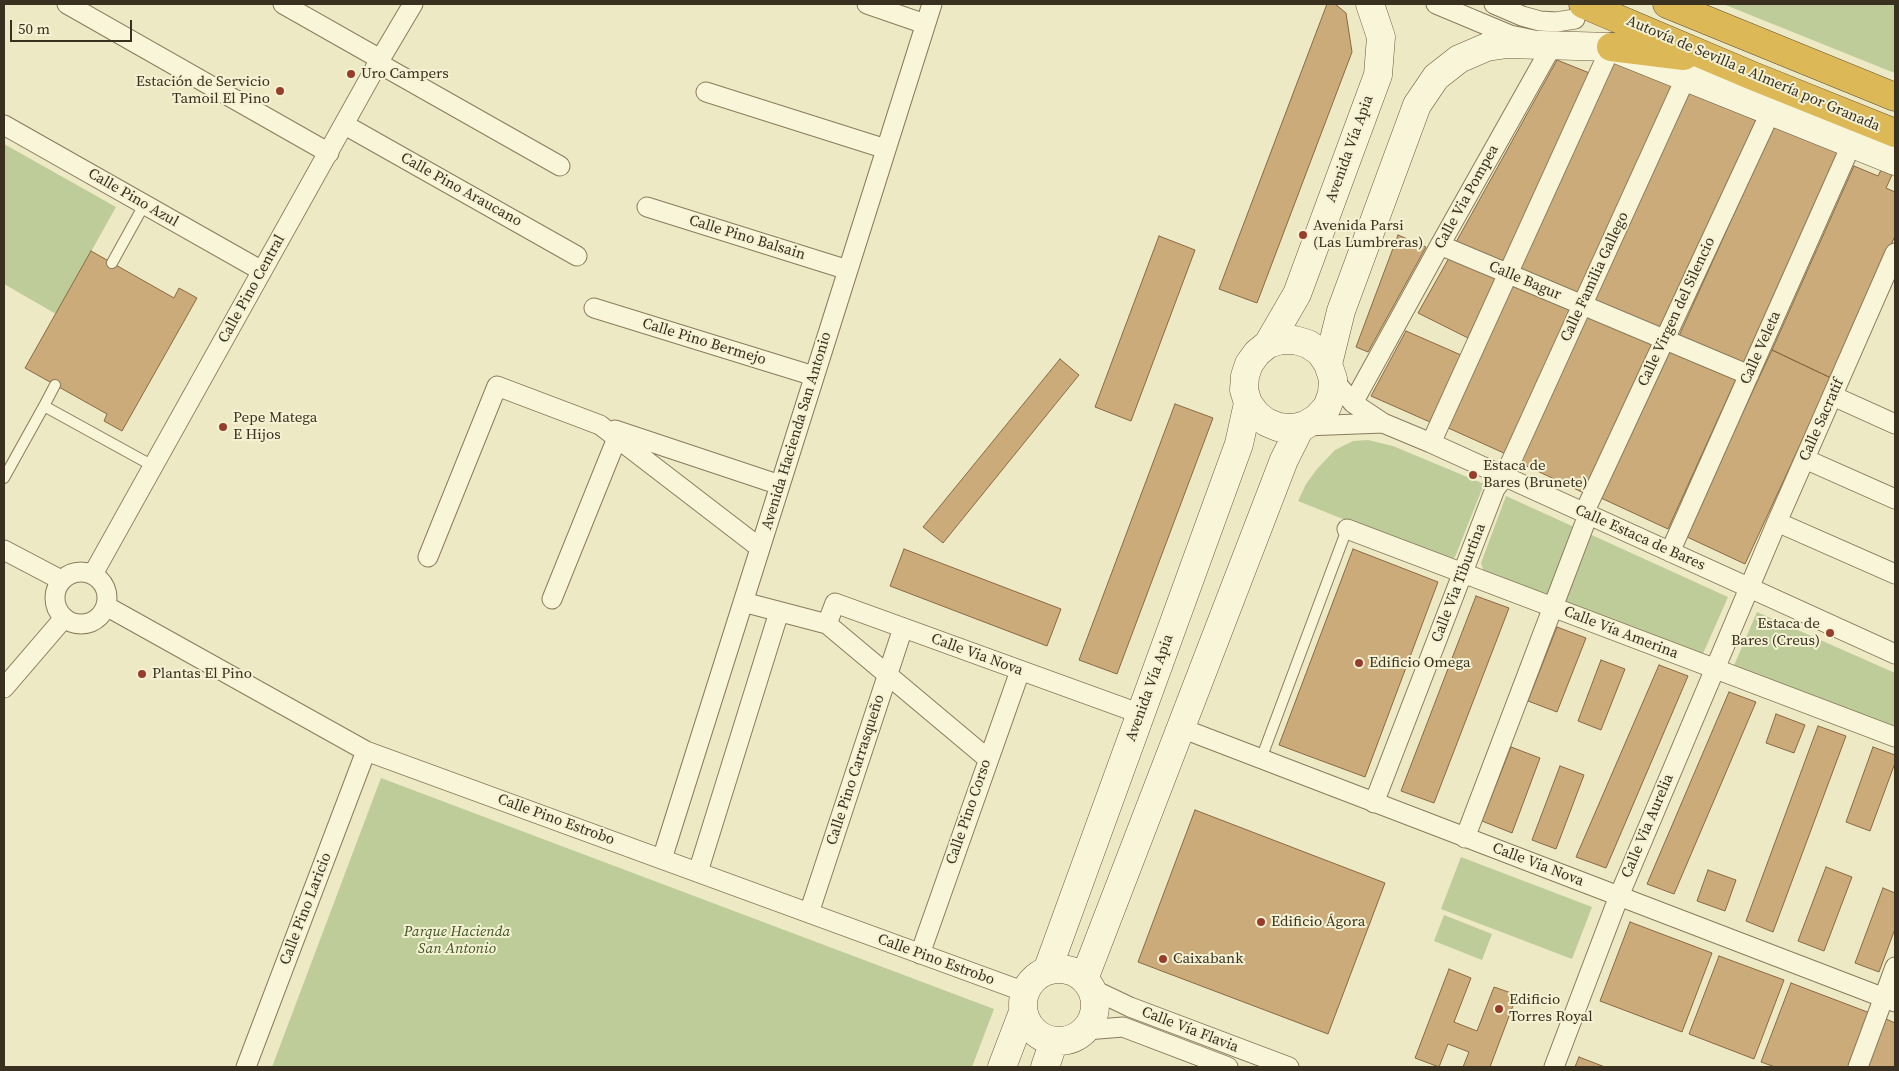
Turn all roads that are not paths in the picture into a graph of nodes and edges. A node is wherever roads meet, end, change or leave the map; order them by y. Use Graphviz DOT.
graph roads {
  1 [pos="67,4"];
  2 [pos="282,4"];
  3 [pos="413,4"];
  4 [pos="867,4"];
  5 [pos="932,4"];
  6 [pos="1370,4"];
  7 [pos="1436,4"];
  8 [pos="1494,4"];
  9 [pos="1667,4"];
  10 [pos="1579,11"];
  11 [pos="925,24"];
  12 [pos="1764,43"];
  13 [pos="1553,44"];
  14 [pos="1611,47"];
  15 [pos="1715,60"];
  16 [pos="379,61"];
  17 [pos="1686,77"];
  18 [pos="1895,85"];
  19 [pos="706,92"];
  20 [pos="1895,97"];
  21 [pos="1771,111"];
  22 [pos="4,125"];
  23 [pos="344,125"];
  24 [pos="1895,133"];
  25 [pos="1852,144"];
  26 [pos="886,149"];
  27 [pos="329,153"];
  28 [pos="1895,161"];
  29 [pos="560,166"];
  30 [pos="144,205"];
  31 [pos="647,207"];
  32 [pos="1440,244"];
  33 [pos="1895,253"];
  34 [pos="577,256"];
  35 [pos="112,263"];
  36 [pos="848,270"];
  37 [pos="262,271"];
  38 [pos="1508,274"];
  39 [pos="1582,305"];
  40 [pos="594,308"];
  41 [pos="1664,339"];
  42 [pos="1268,344"];
  43 [pos="1330,371"];
  44 [pos="1749,375"];
  45 [pos="814,376"];
  46 [pos="56,385"];
  47 [pos="1833,396"];
  48 [pos="1248,403"];
  49 [pos="1353,403"];
  50 [pos="44,406"];
  51 [pos="1383,423"];
  52 [pos="600,424"];
  53 [pos="1895,424"];
  54 [pos="1302,426"];
  55 [pos="617,438"];
  56 [pos="1430,443"];
  57 [pos="1805,459"];
  58 [pos="153,466"];
  59 [pos="1504,476"];
  60 [pos="4,478"];
  61 [pos="780,485"];
  62 [pos="1895,499"];
  63 [pos="1586,514"];
  64 [pos="1777,522"];
  65 [pos="1347,528"];
  66 [pos="760,548"];
  67 [pos="4,550"];
  68 [pos="1670,552"];
  69 [pos="428,557"];
  70 [pos="1463,573"];
  71 [pos="94,574"];
  72 [pos="1895,574"];
  73 [pos="61,580"];
  74 [pos="1749,588"];
  75 [pos="552,600"];
  76 [pos="743,602"];
  77 [pos="106,606"];
  78 [pos="1553,607"];
  79 [pos="778,612"];
  80 [pos="64,618"];
  81 [pos="827,624"];
  82 [pos="903,628"];
  83 [pos="1895,654"];
  84 [pos="1716,668"];
  85 [pos="1020,671"];
  86 [pos="887,676"];
  87 [pos="4,688"];
  88 [pos="1141,714"];
  89 [pos="1181,728"];
  90 [pos="1895,737"];
  91 [pos="366,751"];
  92 [pos="988,759"];
  93 [pos="1261,760"];
  94 [pos="1374,803"];
  95 [pos="1465,838"];
  96 [pos="662,859"];
  97 [pos="698,872"];
  98 [pos="1619,896"];
  99 [pos="808,913"];
  100 [pos="920,954"];
  101 [pos="1895,967"];
  102 [pos="1047,971"];
  103 [pos="1088,984"];
  104 [pos="1890,1000"];
  105 [pos="1024,1002"];
  106 [pos="1086,1030"];
  107 [pos="1054,1041"];
  108 [pos="246,1067"];
  109 [pos="1002,1067"];
  110 [pos="1045,1067"];
  111 [pos="1228,1067"];
  112 [pos="1289,1067"];
  113 [pos="1554,1067"];
  114 [pos="1858,1067"];
  1 -- 27 [label="street"];
  2 -- 16 [label="street"];
  3 -- 16 [label="street, Calle Pino Central"];
  4 -- 11 [label="street"];
  5 -- 11 [label="street, Avenida Hacienda San Antonio"];
  6 -- 42 [label="street, Avenida Vía Apia"];
  7 -- 13 [label="street"];
  8 -- 10 [label="street"];
  9 -- 12 [label="highway, Autovía de Sevilla a Almería por Granada"];
  10 -- 15 [label="highway, Autovía de Sevilla a Almería por Granada"];
  11 -- 26 [label="street, Avenida Hacienda San Antonio"];
  12 -- 18 [label="highway"];
  12 -- 20 [label="highway, Autovía de Sevilla a Almería por Granada"];
  13 -- 14 [label="street"];
  13 -- 32 [label="street, Calle Via Pompea"];
  13 -- 43 [label="street"];
  14 -- 15 [label="highway"];
  14 -- 17 [label="street"];
  14 -- 38 [label="street"];
  15 -- 24 [label="highway, Autovía de Sevilla a Almería por Granada"];
  16 -- 23 [label="street, Calle Pino Central"];
  16 -- 29 [label="street"];
  17 -- 21 [label="street"];
  17 -- 39 [label="street, Calle Familia Gallego"];
  19 -- 26 [label="street"];
  21 -- 25 [label="street"];
  21 -- 41 [label="street, Calle Virgen del Silencio"];
  22 -- 30 [label="street, Calle Pino Azul"];
  23 -- 27 [label="street, Calle Pino Central"];
  23 -- 34 [label="street, Calle Pino Araucano"];
  25 -- 28 [label="street"];
  25 -- 44 [label="street, Calle Veleta"];
  26 -- 36 [label="street, Avenida Hacienda San Antonio"];
  27 -- 37 [label="street, Calle Pino Central"];
  30 -- 35 [label="lane"];
  30 -- 37 [label="street, Calle Pino Azul"];
  31 -- 36 [label="street, Calle Pino Balsain"];
  32 -- 38 [label="street, Calle Bagur"];
  32 -- 49 [label="street, Calle Via Pompea"];
  33 -- 47 [label="street, Calle Sacratif"];
  36 -- 45 [label="street, Avenida Hacienda San Antonio"];
  37 -- 58 [label="street, Calle Pino Central"];
  38 -- 39 [label="street, Calle Bagur"];
  38 -- 56 [label="street"];
  39 -- 41 [label="street, Calle Bagur"];
  39 -- 59 [label="street, Calle Familia Gallego"];
  40 -- 45 [label="street, Calle Pino Bermejo"];
  41 -- 44 [label="street, Calle Bagur"];
  41 -- 63 [label="street, Calle Virgen del Silencio"];
  42 -- 43 [label="street"];
  42 -- 48 [label="street"];
  43 -- 49 [label="street, Calle Estaca de Bares"];
  43 -- 54 [label="street"];
  44 -- 68 [label="street, Calle Veleta"];
  45 -- 61 [label="street, Avenida Hacienda San Antonio"];
  46 -- 50 [label="lane"];
  47 -- 53 [label="street"];
  47 -- 57 [label="street, Calle Sacratif"];
  48 -- 54 [label="street"];
  48 -- 88 [label="street, Avenida Vía Apia"];
  49 -- 51 [label="street, Calle Estaca de Bares"];
  50 -- 58 [label="lane"];
  50 -- 60 [label="lane"];
  51 -- 54 [label="street, Calle Estaca de Bares"];
  51 -- 56 [label="street, Calle Estaca de Bares"];
  52 -- 55 [label="street"];
  52 -- 61 [label="street"];
  52 -- 69 [label="street"];
  54 -- 89 [label="street"];
  55 -- 66 [label="street"];
  55 -- 75 [label="street"];
  56 -- 59 [label="street, Calle Estaca de Bares"];
  57 -- 62 [label="street"];
  57 -- 64 [label="street, Calle Sacratif"];
  58 -- 71 [label="street, Calle Pino Central"];
  59 -- 63 [label="street, Calle Estaca de Bares"];
  59 -- 70 [label="street, Calle Via Tiburtina"];
  61 -- 66 [label="street, Avenida Hacienda San Antonio"];
  63 -- 68 [label="street, Calle Estaca de Bares"];
  63 -- 78 [label="street, Calle Virgen del Silencio"];
  64 -- 72 [label="street"];
  64 -- 74 [label="street, Calle Sacratif"];
  65 -- 70 [label="street, Calle Vía Amerina"];
  65 -- 93 [label="lane"];
  66 -- 76 [label="street, Avenida Hacienda San Antonio"];
  67 -- 73 [label="street"];
  68 -- 74 [label="street, Calle Estaca de Bares"];
  70 -- 78 [label="street, Calle Vía Amerina"];
  70 -- 94 [label="street, Calle Via Tiburtina"];
  71 -- 73 [label="street"];
  71 -- 77 [label="street"];
  73 -- 80 [label="street"];
  74 -- 83 [label="street, Calle Estaca de Bares"];
  74 -- 84 [label="street, Calle Via Aurelia"];
  76 -- 79 [label="street"];
  76 -- 96 [label="street, Avenida Hacienda San Antonio"];
  77 -- 80 [label="street"];
  77 -- 91 [label="street, Calle Pino Estrobo"];
  78 -- 84 [label="street, Calle Vía Amerina"];
  78 -- 95 [label="street, Calle Virgen del Silencio"];
  79 -- 81 [label="street"];
  79 -- 97 [label="street"];
  80 -- 87 [label="street"];
  81 -- 82 [label="street, Calle Via Nova"];
  81 -- 86 [label="street"];
  82 -- 85 [label="street, Calle Via Nova"];
  82 -- 86 [label="street, Calle Pino Carrasqueño"];
  84 -- 90 [label="street, Calle Vía Amerina"];
  84 -- 98 [label="street, Calle Via Aurelia"];
  85 -- 88 [label="street, Calle Via Nova"];
  85 -- 92 [label="street, Calle Pino Corso"];
  86 -- 92 [label="street"];
  86 -- 99 [label="street, Calle Pino Carrasqueño"];
  88 -- 102 [label="street, Avenida Vía Apia"];
  89 -- 93 [label="street, Calle Via Nova"];
  89 -- 103 [label="street"];
  91 -- 96 [label="street, Calle Pino Estrobo"];
  91 -- 108 [label="street, Calle Pino Laricio"];
  92 -- 100 [label="street, Calle Pino Corso"];
  93 -- 94 [label="street, Calle Via Nova"];
  94 -- 95 [label="street, Calle Via Nova"];
  95 -- 98 [label="street, Calle Via Nova"];
  96 -- 97 [label="street, Calle Pino Estrobo"];
  97 -- 99 [label="street, Calle Pino Estrobo"];
  98 -- 104 [label="street, Calle Via Nova"];
  98 -- 113 [label="street, Calle Via Aurelia"];
  99 -- 100 [label="street, Calle Pino Estrobo"];
  100 -- 105 [label="street, Calle Pino Estrobo"];
  101 -- 104 [label="street"];
  102 -- 103 [label="street"];
  102 -- 105 [label="street"];
  103 -- 106 [label="street"];
  103 -- 112 [label="street, Calle Vía Flavia"];
  104 -- 114 [label="street"];
  105 -- 107 [label="street"];
  105 -- 109 [label="street"];
  106 -- 107 [label="street"];
  106 -- 111 [label="street, Calle Vía Flavia"];
  107 -- 110 [label="street"];
}
